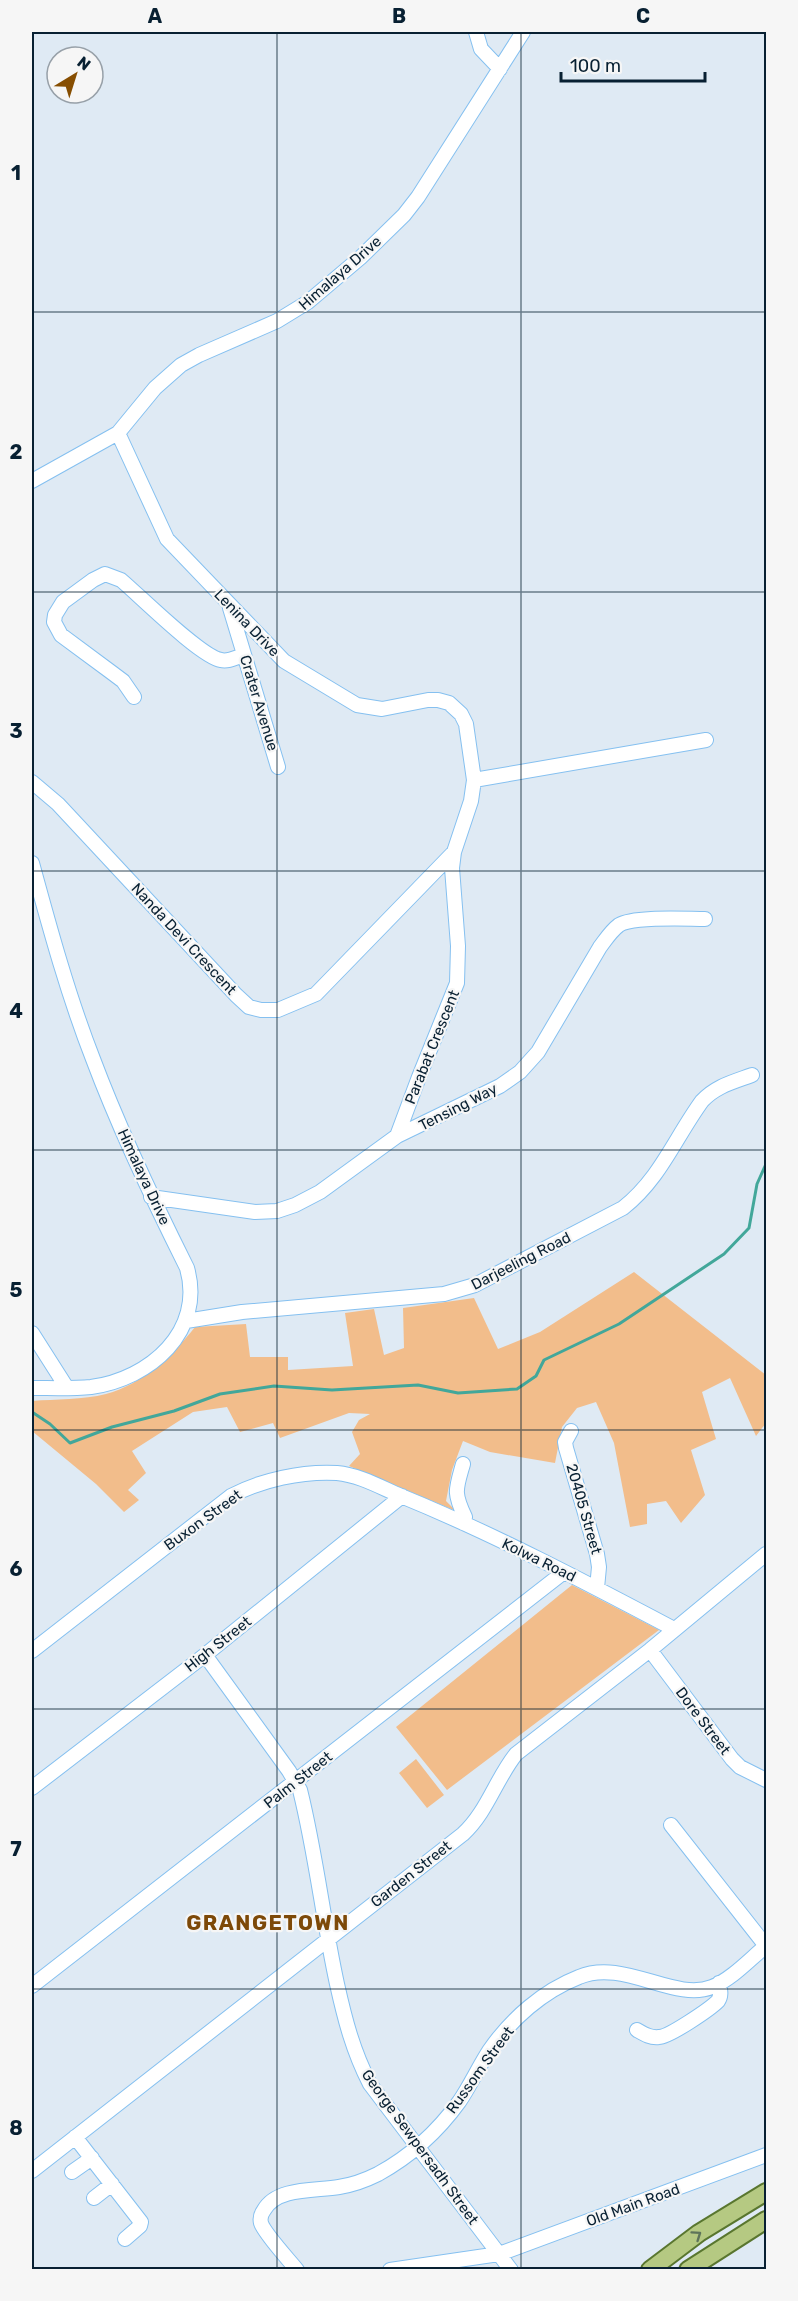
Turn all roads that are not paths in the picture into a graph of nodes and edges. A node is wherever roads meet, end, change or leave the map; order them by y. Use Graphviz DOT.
graph roads {
  1 [pos="476,32"];
  2 [pos="523,32"];
  3 [pos="500,69"];
  4 [pos="118,433"];
  5 [pos="32,481"];
  6 [pos="229,606"];
  7 [pos="244,655"];
  8 [pos="134,697"];
  9 [pos="449,703"];
  10 [pos="706,740"];
  11 [pos="278,766"];
  12 [pos="474,780"];
  13 [pos="32,782"];
  14 [pos="454,852"];
  15 [pos="32,863"];
  16 [pos="705,919"];
  17 [pos="752,1076"];
  18 [pos="397,1136"];
  19 [pos="151,1197"];
  20 [pos="186,1321"];
  21 [pos="32,1333"];
  22 [pos="32,1388"];
  23 [pos="67,1388"];
  24 [pos="571,1431"];
  25 [pos="463,1464"];
  26 [pos="402,1496"];
  27 [pos="463,1523"];
  28 [pos="762,1558"];
  29 [pos="564,1572"];
  30 [pos="766,1573"];
  31 [pos="597,1588"];
  32 [pos="675,1629"];
  33 [pos="650,1650"];
  34 [pos="32,1651"];
  35 [pos="205,1655"];
  36 [pos="766,1780"];
  37 [pos="295,1782"];
  38 [pos="32,1788"];
  39 [pos="671,1825"];
  40 [pos="327,1939"];
  41 [pos="766,1946"];
  42 [pos="719,1983"];
  43 [pos="32,1986"];
  44 [pos="695,1990"];
  45 [pos="705,2009"];
  46 [pos="637,2030"];
  47 [pos="75,2137"];
  48 [pos="419,2145"];
  49 [pos="766,2155"];
  50 [pos="92,2158"];
  51 [pos="32,2171"];
  52 [pos="72,2172"];
  53 [pos="112,2184"];
  54 [pos="766,2192"];
  55 [pos="94,2198"];
  56 [pos="766,2220"];
  57 [pos="125,2239"];
  58 [pos="499,2254"];
  59 [pos="297,2270"];
  60 [pos="390,2270"];
  61 [pos="511,2270"];
  62 [pos="650,2270"];
  63 [pos="688,2270"];
  1 -- 3 [label="street"];
  2 -- 3 [label="street, Himalaya Drive"];
  3 -- 4 [label="street, Himalaya Drive"];
  4 -- 5 [label="street, Himalaya Drive"];
  4 -- 6 [label="street, Lenina Drive"];
  6 -- 7 [label="street, Crater Avenue"];
  6 -- 9 [label="street, Lenina Drive"];
  7 -- 8 [label="street"];
  7 -- 11 [label="street, Crater Avenue"];
  9 -- 12 [label="street, Parabat Crescent"];
  10 -- 12 [label="street"];
  12 -- 14 [label="street, Parabat Crescent"];
  13 -- 14 [label="street, Nanda Devi Crescent"];
  14 -- 18 [label="street, Parabat Crescent"];
  15 -- 19 [label="street, Himalaya Drive"];
  16 -- 18 [label="street, Tensing Way"];
  17 -- 20 [label="street, Darjeeling Road"];
  18 -- 19 [label="street, Tensing Way"];
  19 -- 20 [label="street, Himalaya Drive"];
  20 -- 23 [label="street, Himalaya Drive"];
  21 -- 23 [label="street"];
  22 -- 23 [label="street, Himalaya Drive"];
  24 -- 31 [label="street, 20405 Street"];
  25 -- 27 [label="street"];
  26 -- 27 [label="street, Kolwa Road"];
  26 -- 34 [label="street, Buxon Street"];
  26 -- 35 [label="street, High Street"];
  27 -- 29 [label="street, Kolwa Road"];
  28 -- 30 [label="street"];
  28 -- 32 [label="street, Garden Street"];
  29 -- 31 [label="street, Kolwa Road"];
  29 -- 37 [label="street, Palm Street"];
  31 -- 32 [label="street, Kolwa Road"];
  32 -- 33 [label="street, Garden Street"];
  33 -- 36 [label="street, Dore Street"];
  33 -- 40 [label="street, Garden Street"];
  35 -- 37 [label="street, George Sewpersadh Street"];
  35 -- 38 [label="street, High Street"];
  37 -- 40 [label="street, George Sewpersadh Street"];
  37 -- 43 [label="street, Palm Street"];
  39 -- 41 [label="street"];
  40 -- 47 [label="street, Garden Street"];
  40 -- 48 [label="street, George Sewpersadh Street"];
  41 -- 42 [label="street, Russom Street"];
  42 -- 44 [label="street, Russom Street"];
  42 -- 45 [label="street"];
  44 -- 45 [label="street"];
  44 -- 48 [label="street, Russom Street"];
  45 -- 46 [label="street"];
  47 -- 50 [label="street"];
  47 -- 51 [label="street, Garden Street"];
  48 -- 58 [label="street, George Sewpersadh Street"];
  48 -- 59 [label="street, Russom Street"];
  49 -- 58 [label="street, Old Main Road"];
  50 -- 52 [label="street"];
  50 -- 53 [label="street"];
  53 -- 55 [label="street"];
  53 -- 57 [label="street"];
  62 -- 54 [label="main road, one-way"];
  56 -- 63 [label="main road"];
  58 -- 60 [label="street"];
  58 -- 61 [label="street, George Sewpersadh Street"];
}
